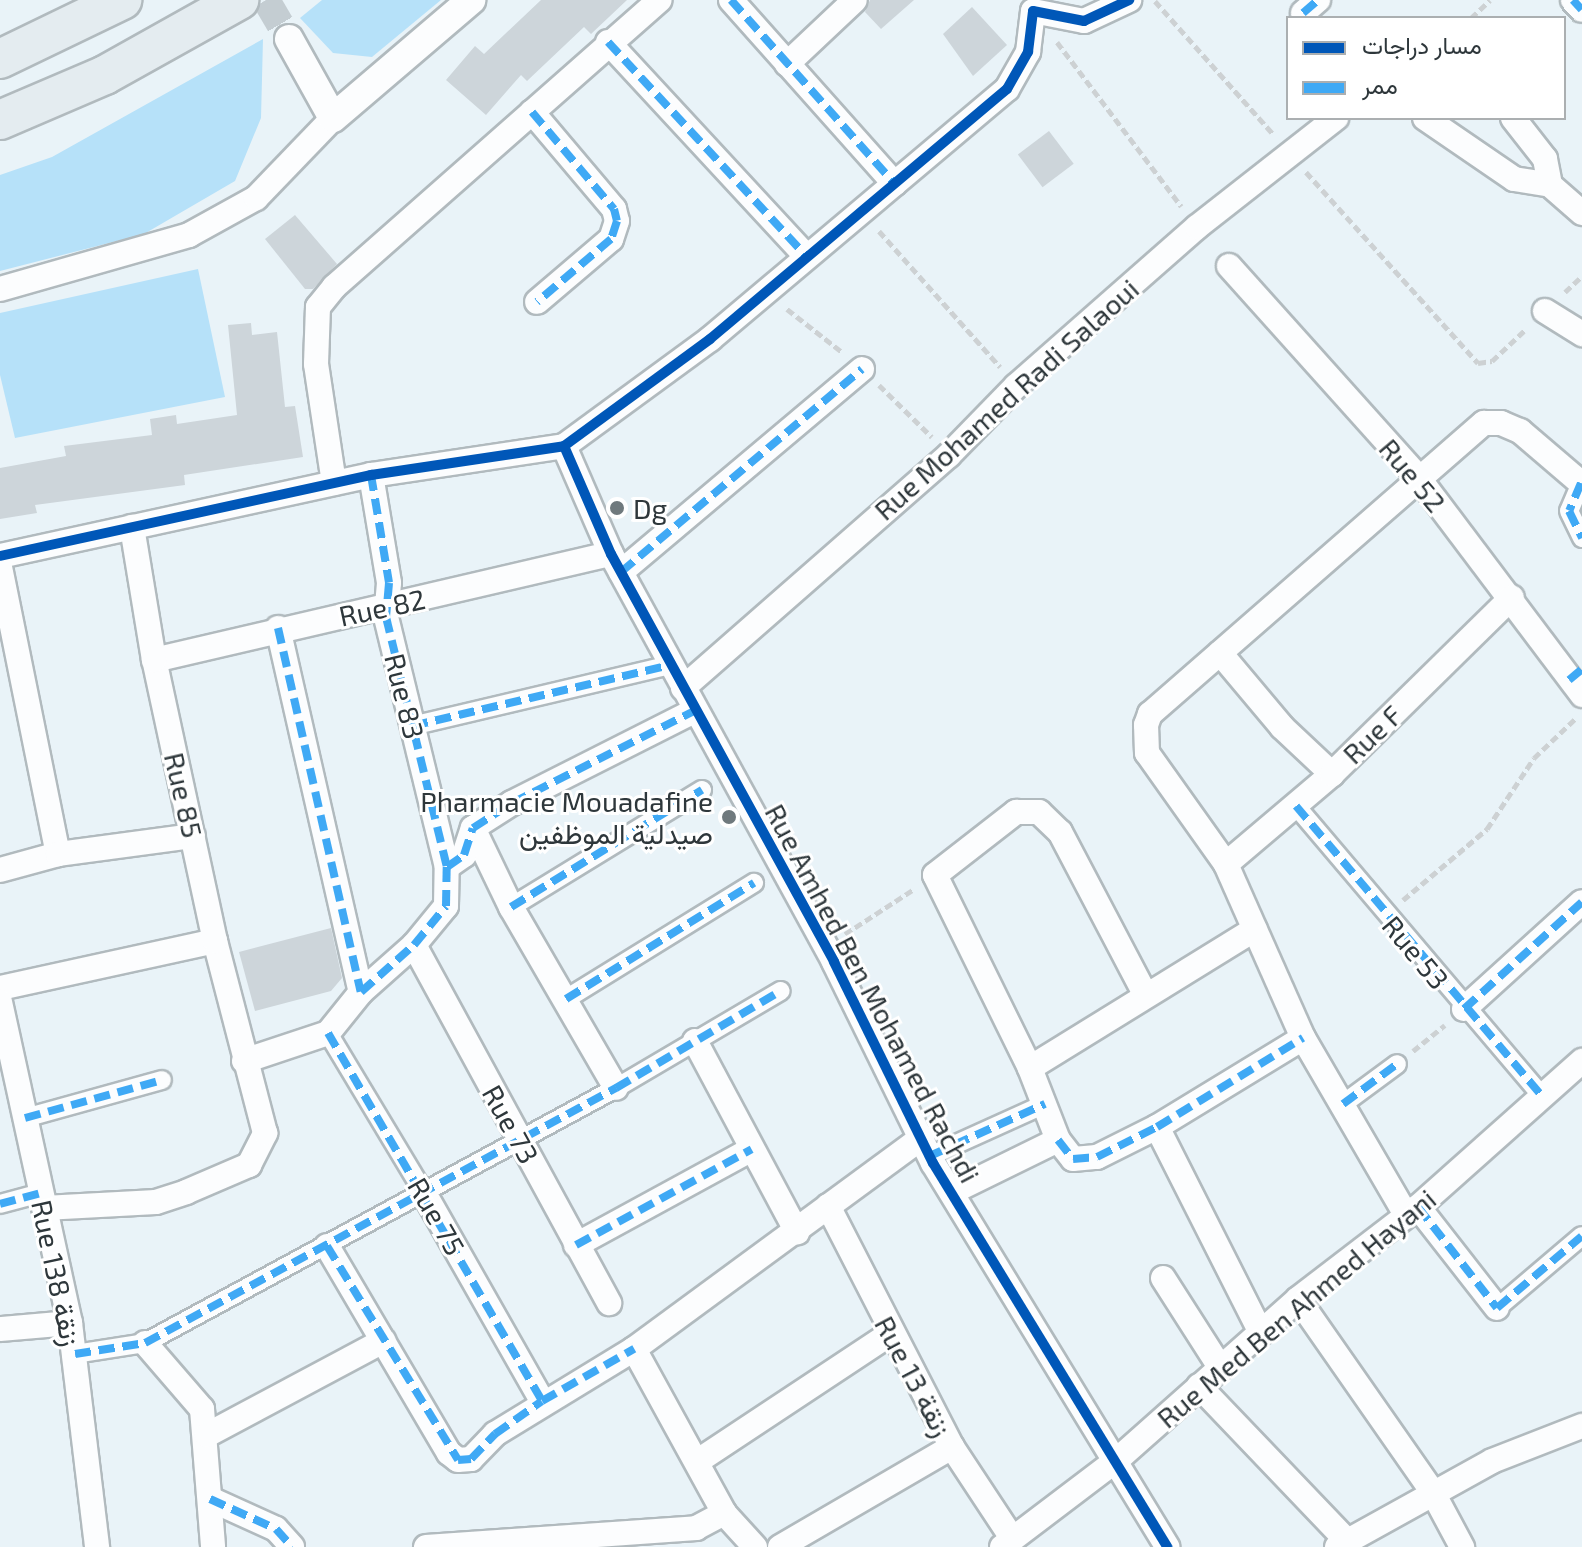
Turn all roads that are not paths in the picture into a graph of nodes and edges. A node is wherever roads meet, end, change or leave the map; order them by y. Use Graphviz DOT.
graph roads {
  1 [pos="122,0"];
  2 [pos="239,0"];
  3 [pos="471,0"];
  4 [pos="660,0"];
  5 [pos="731,0"];
  6 [pos="855,0"];
  7 [pos="1129,0"];
  8 [pos="1573,0"];
  9 [pos="1029,6"];
  10 [pos="1582,10"];
  11 [pos="289,39"];
  12 [pos="608,42"];
  13 [pos="0,59"];
  14 [pos="787,64"];
  15 [pos="532,112"];
  16 [pos="333,118"];
  17 [pos="0,120"];
  18 [pos="1334,120"];
  19 [pos="1428,120"];
  20 [pos="1515,120"];
  21 [pos="895,184"];
  22 [pos="1550,185"];
  23 [pos="1582,213"];
  24 [pos="806,256"];
  25 [pos="1229,266"];
  26 [pos="0,289"];
  27 [pos="537,302"];
  28 [pos="1545,311"];
  29 [pos="1582,334"];
  30 [pos="862,369"];
  31 [pos="564,446"];
  32 [pos="371,475"];
  33 [pos="1418,477"];
  34 [pos="334,483"];
  35 [pos="1582,484"];
  36 [pos="132,527"];
  37 [pos="1582,538"];
  38 [pos="0,556"];
  39 [pos="616,563"];
  40 [pos="0,567"];
  41 [pos="1512,597"];
  42 [pos="386,608"];
  43 [pos="278,628"];
  44 [pos="1220,653"];
  45 [pos="154,660"];
  46 [pos="670,665"];
  47 [pos="1578,682"];
  48 [pos="683,688"];
  49 [pos="694,711"];
  50 [pos="412,726"];
  51 [pos="1332,774"];
  52 [pos="702,790"];
  53 [pos="1296,806"];
  54 [pos="473,828"];
  55 [pos="193,836"];
  56 [pos="58,854"];
  57 [pos="1226,864"];
  58 [pos="447,867"];
  59 [pos="0,870"];
  60 [pos="754,883"];
  61 [pos="1582,902"];
  62 [pos="511,907"];
  63 [pos="1255,929"];
  64 [pos="215,941"];
  65 [pos="414,945"];
  66 [pos="0,988"];
  67 [pos="781,991"];
  68 [pos="361,992"];
  69 [pos="1145,994"];
  70 [pos="566,999"];
  71 [pos="0,1002"];
  72 [pos="1464,1009"];
  73 [pos="328,1033"];
  74 [pos="1303,1038"];
  75 [pos="695,1041"];
  76 [pos="244,1061"];
  77 [pos="1582,1061"];
  78 [pos="1397,1064"];
  79 [pos="1030,1068"];
  80 [pos="162,1080"];
  81 [pos="9,1086"];
  82 [pos="616,1088"];
  83 [pos="1540,1094"];
  84 [pos="1045,1104"];
  85 [pos="1343,1104"];
  86 [pos="25,1118"];
  87 [pos="1157,1127"];
  88 [pos="519,1138"];
  89 [pos="1058,1140"];
  90 [pos="927,1146"];
  91 [pos="752,1149"];
  92 [pos="952,1192"];
  93 [pos="424,1193"];
  94 [pos="42,1200"];
  95 [pos="0,1204"];
  96 [pos="828,1206"];
  97 [pos="1412,1210"];
  98 [pos="797,1232"];
  99 [pos="1582,1236"];
  100 [pos="576,1245"];
  101 [pos="327,1246"];
  102 [pos="1163,1278"];
  103 [pos="1298,1299"];
  104 [pos="609,1303"];
  105 [pos="1497,1308"];
  106 [pos="70,1323"];
  107 [pos="0,1329"];
  108 [pos="1261,1333"];
  109 [pos="890,1334"];
  110 [pos="383,1341"];
  111 [pos="145,1343"];
  112 [pos="634,1349"];
  113 [pos="75,1354"];
  114 [pos="1220,1367"];
  115 [pos="1199,1386"];
  116 [pos="542,1401"];
  117 [pos="1582,1426"];
  118 [pos="207,1435"];
  119 [pos="952,1447"];
  120 [pos="1118,1459"];
  121 [pos="698,1461"];
  122 [pos="1432,1491"];
  123 [pos="210,1499"];
  124 [pos="724,1513"];
  125 [pos="1007,1543"];
  126 [pos="1342,1544"];
  127 [pos="97,1547"];
  128 [pos="213,1547"];
  129 [pos="292,1547"];
  130 [pos="426,1547"];
  131 [pos="755,1547"];
  132 [pos="780,1547"];
  133 [pos="1167,1547"];
  134 [pos="1462,1547"];
  1 -- 13 [label="highway"];
  2 -- 17 [label="highway"];
  3 -- 16 [label="street"];
  4 -- 12 [label="street"];
  5 -- 14 [label="street"];
  6 -- 14 [label="street"];
  7 -- 9 [label="street"];
  8 -- 10 [label="street"];
  9 -- 21 [label="street"];
  11 -- 16 [label="street"];
  12 -- 15 [label="street"];
  12 -- 24 [label="street"];
  14 -- 21 [label="street"];
  15 -- 27 [label="street"];
  15 -- 34 [label="street"];
  16 -- 26 [label="street"];
  18 -- 48 [label="street, Rue Mohamed Radi Salaoui"];
  19 -- 22 [label="street"];
  20 -- 22 [label="street"];
  21 -- 24 [label="street"];
  22 -- 23 [label="street"];
  24 -- 31 [label="street"];
  25 -- 33 [label="street, Rue 52"];
  28 -- 29 [label="street"];
  30 -- 39 [label="street"];
  31 -- 32 [label="street"];
  31 -- 39 [label="street, Rue Amhed Ben Mohamed Rachdi"];
  32 -- 34 [label="street"];
  32 -- 42 [label="street, Rue 83"];
  33 -- 35 [label="street"];
  33 -- 41 [label="street, Rue 52"];
  33 -- 44 [label="street"];
  34 -- 36 [label="street"];
  35 -- 37 [label="street"];
  36 -- 38 [label="street"];
  36 -- 45 [label="street, Rue 85"];
  39 -- 42 [label="street, Rue 82"];
  39 -- 46 [label="street, Rue Amhed Ben Mohamed Rachdi"];
  40 -- 56 [label="street"];
  41 -- 47 [label="street, Rue 52"];
  41 -- 51 [label="street, Rue F"];
  42 -- 43 [label="street, Rue 82"];
  42 -- 50 [label="street, Rue 83"];
  43 -- 45 [label="street, Rue 82"];
  43 -- 68 [label="street"];
  44 -- 51 [label="street"];
  44 -- 57 [label="street"];
  45 -- 55 [label="street, Rue 85"];
  46 -- 48 [label="street, Rue Amhed Ben Mohamed Rachdi"];
  46 -- 50 [label="street"];
  48 -- 49 [label="street, Rue Amhed Ben Mohamed Rachdi"];
  49 -- 54 [label="street"];
  49 -- 90 [label="street, Rue Amhed Ben Mohamed Rachdi"];
  50 -- 58 [label="street, Rue 83"];
  51 -- 53 [label="street, Rue F"];
  52 -- 62 [label="street"];
  53 -- 57 [label="street, Rue F"];
  53 -- 72 [label="street, Rue 53"];
  54 -- 58 [label="street"];
  54 -- 62 [label="street"];
  55 -- 56 [label="street"];
  55 -- 64 [label="street, Rue 85"];
  56 -- 59 [label="street"];
  57 -- 63 [label="street"];
  58 -- 65 [label="street, Rue 83"];
  60 -- 70 [label="street"];
  61 -- 72 [label="street"];
  62 -- 70 [label="street"];
  63 -- 69 [label="street"];
  63 -- 74 [label="street"];
  64 -- 66 [label="street"];
  64 -- 76 [label="street, Rue 85"];
  65 -- 68 [label="street, Rue 83"];
  65 -- 88 [label="street, Rue 73"];
  67 -- 75 [label="street"];
  68 -- 73 [label="street"];
  69 -- 79 [label="street"];
  69 -- 79 [label="street"];
  70 -- 82 [label="street"];
  71 -- 81 [label="street, Rue 138 زنقة"];
  72 -- 83 [label="street, Rue 53"];
  73 -- 76 [label="street"];
  73 -- 93 [label="street, Rue 75"];
  74 -- 85 [label="street"];
  74 -- 87 [label="street"];
  75 -- 82 [label="street"];
  75 -- 91 [label="street"];
  76 -- 94 [label="street, Rue 85"];
  77 -- 83 [label="street, Rue Med Ben Ahmed Hayani"];
  78 -- 85 [label="street"];
  79 -- 84 [label="street"];
  80 -- 86 [label="street"];
  81 -- 86 [label="street, Rue 138 زنقة"];
  82 -- 88 [label="street"];
  83 -- 97 [label="street, Rue Med Ben Ahmed Hayani"];
  84 -- 89 [label="street"];
  84 -- 90 [label="street"];
  85 -- 97 [label="street"];
  86 -- 94 [label="street, Rue 138 زنقة"];
  87 -- 89 [label="street"];
  87 -- 108 [label="street"];
  88 -- 93 [label="street"];
  88 -- 100 [label="street, Rue 73"];
  89 -- 92 [label="street"];
  90 -- 92 [label="street, Rue Amhed Ben Mohamed Rachdi"];
  90 -- 96 [label="street"];
  91 -- 98 [label="street"];
  91 -- 100 [label="street"];
  92 -- 120 [label="street, Rue Amhed Ben Mohamed Rachdi"];
  93 -- 101 [label="street"];
  93 -- 116 [label="street, Rue 75"];
  94 -- 95 [label="street"];
  94 -- 106 [label="street, Rue 138 زنقة"];
  96 -- 98 [label="street"];
  96 -- 109 [label="street, Rue 13 زنقة"];
  97 -- 103 [label="street, Rue Med Ben Ahmed Hayani"];
  97 -- 105 [label="street"];
  98 -- 112 [label="street"];
  99 -- 105 [label="street"];
  100 -- 104 [label="street, Rue 73"];
  101 -- 110 [label="street"];
  101 -- 111 [label="street"];
  102 -- 114 [label="street"];
  103 -- 108 [label="street, Rue Med Ben Ahmed Hayani"];
  103 -- 122 [label="street"];
  106 -- 107 [label="street"];
  106 -- 113 [label="street, Rue 138 زنقة"];
  108 -- 114 [label="street, Rue Med Ben Ahmed Hayani"];
  109 -- 119 [label="street, Rue 13 زنقة"];
  109 -- 121 [label="street"];
  110 -- 116 [label="street"];
  110 -- 118 [label="street"];
  111 -- 113 [label="street"];
  111 -- 118 [label="street"];
  112 -- 116 [label="street"];
  112 -- 121 [label="street"];
  113 -- 127 [label="street, Rue 138 زنقة"];
  114 -- 115 [label="street, Rue Med Ben Ahmed Hayani"];
  115 -- 120 [label="street, Rue Med Ben Ahmed Hayani"];
  115 -- 126 [label="street"];
  117 -- 122 [label="street"];
  118 -- 123 [label="street"];
  119 -- 125 [label="street, Rue 13 زنقة"];
  119 -- 132 [label="street"];
  120 -- 125 [label="street, Rue Med Ben Ahmed Hayani"];
  120 -- 133 [label="street, Rue Amhed Ben Mohamed Rachdi"];
  121 -- 124 [label="street"];
  122 -- 126 [label="street"];
  122 -- 134 [label="street"];
  123 -- 128 [label="street"];
  123 -- 129 [label="street"];
  124 -- 130 [label="street"];
  124 -- 131 [label="street"];
}
